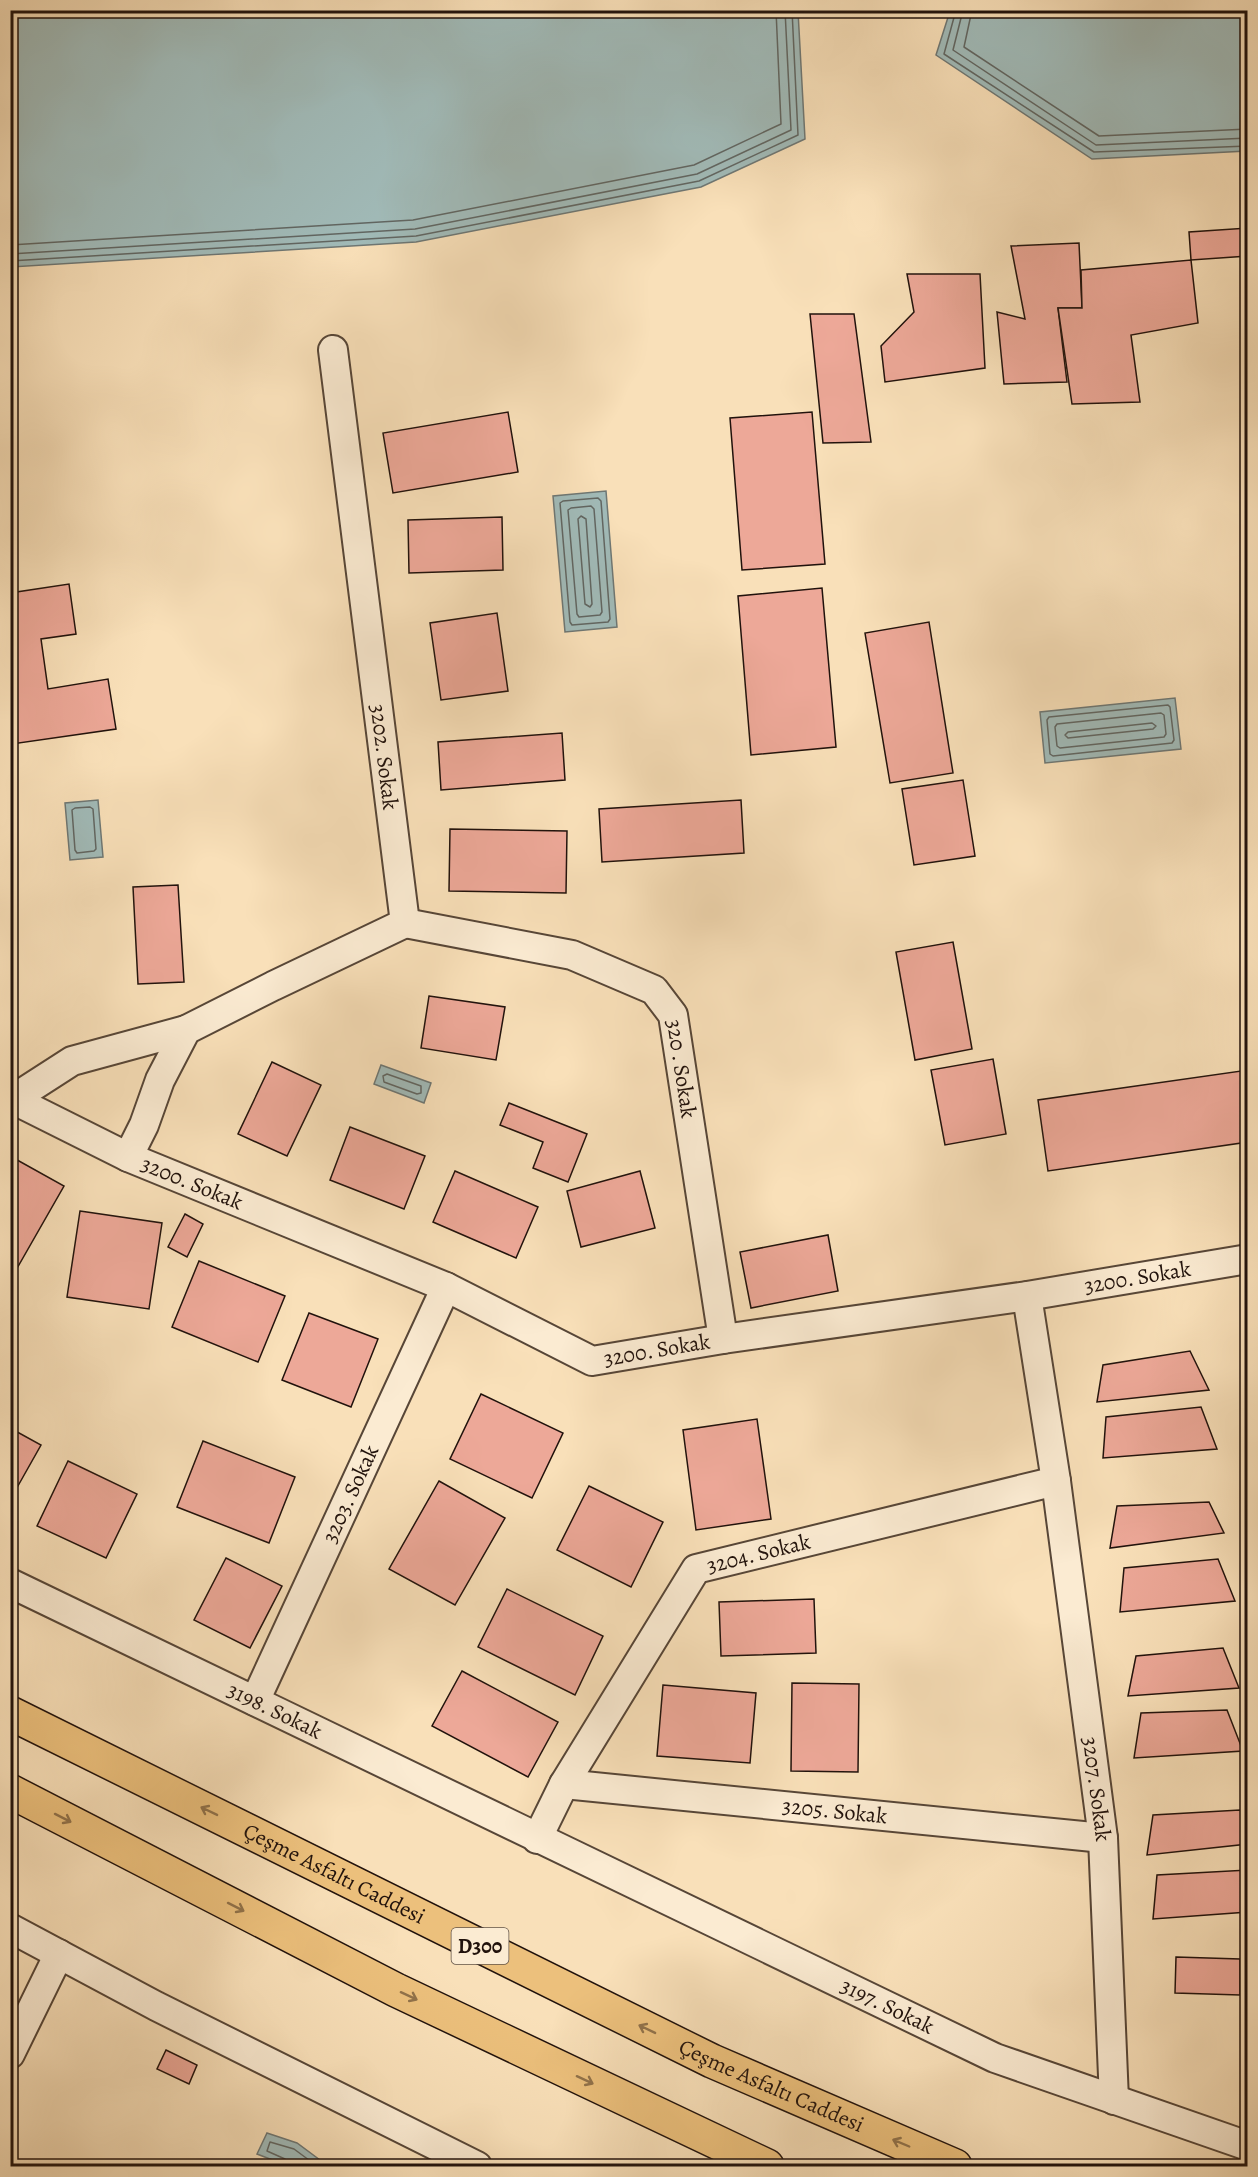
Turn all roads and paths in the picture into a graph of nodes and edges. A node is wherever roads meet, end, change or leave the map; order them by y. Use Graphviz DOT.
graph roads {
  1 [pos="333,350"];
  2 [pos="405,923"];
  3 [pos="186,1030"];
  4 [pos="12,1098"];
  5 [pos="128,1157"];
  6 [pos="1248,1260"];
  7 [pos="446,1287"];
  8 [pos="1027,1296"];
  9 [pos="723,1339"];
  10 [pos="1056,1481"];
  11 [pos="10,1583"];
  12 [pos="255,1701"];
  13 [pos="10,1713"];
  14 [pos="564,1784"];
  15 [pos="10,1791"];
  16 [pos="1103,1838"];
  17 [pos="537,1839"];
  18 [pos="10,1928"];
  19 [pos="59,1954"];
  20 [pos="10,2054"];
  21 [pos="1114,2100"];
  22 [pos="1248,2146"];
  23 [pos="477,2166"];
  24 [pos="766,2166"];
  25 [pos="955,2166"];
  1 -- 2 [label="street, 3202. Sokak"];
  2 -- 3 [label="street"];
  2 -- 9 [label="street, 320 . Sokak"];
  3 -- 4 [label="street"];
  3 -- 5 [label="street"];
  4 -- 5 [label="street, 3200. Sokak"];
  5 -- 7 [label="street, 3200. Sokak"];
  6 -- 8 [label="street, 3200. Sokak"];
  7 -- 9 [label="street, 3200. Sokak"];
  7 -- 12 [label="street, 3203. Sokak"];
  8 -- 9 [label="street, 3200. Sokak"];
  8 -- 10 [label="street, 3207. Sokak"];
  10 -- 14 [label="street, 3204. Sokak"];
  10 -- 16 [label="street, 3207. Sokak"];
  11 -- 12 [label="street, 3198. Sokak"];
  12 -- 17 [label="street, 3198. Sokak"];
  25 -- 13 [label="highway, Çeşme Asfaltı Caddesi / D300, one-way"];
  14 -- 16 [label="street, 3205. Sokak"];
  14 -- 17 [label="street, 3204. Sokak"];
  15 -- 24 [label="highway, one-way"];
  16 -- 21 [label="street, 3207. Sokak"];
  17 -- 21 [label="street, 3197. Sokak"];
  18 -- 19 [label="street"];
  19 -- 20 [label="street"];
  19 -- 23 [label="street"];
  21 -- 22 [label="street, 3197. Sokak"];
}
